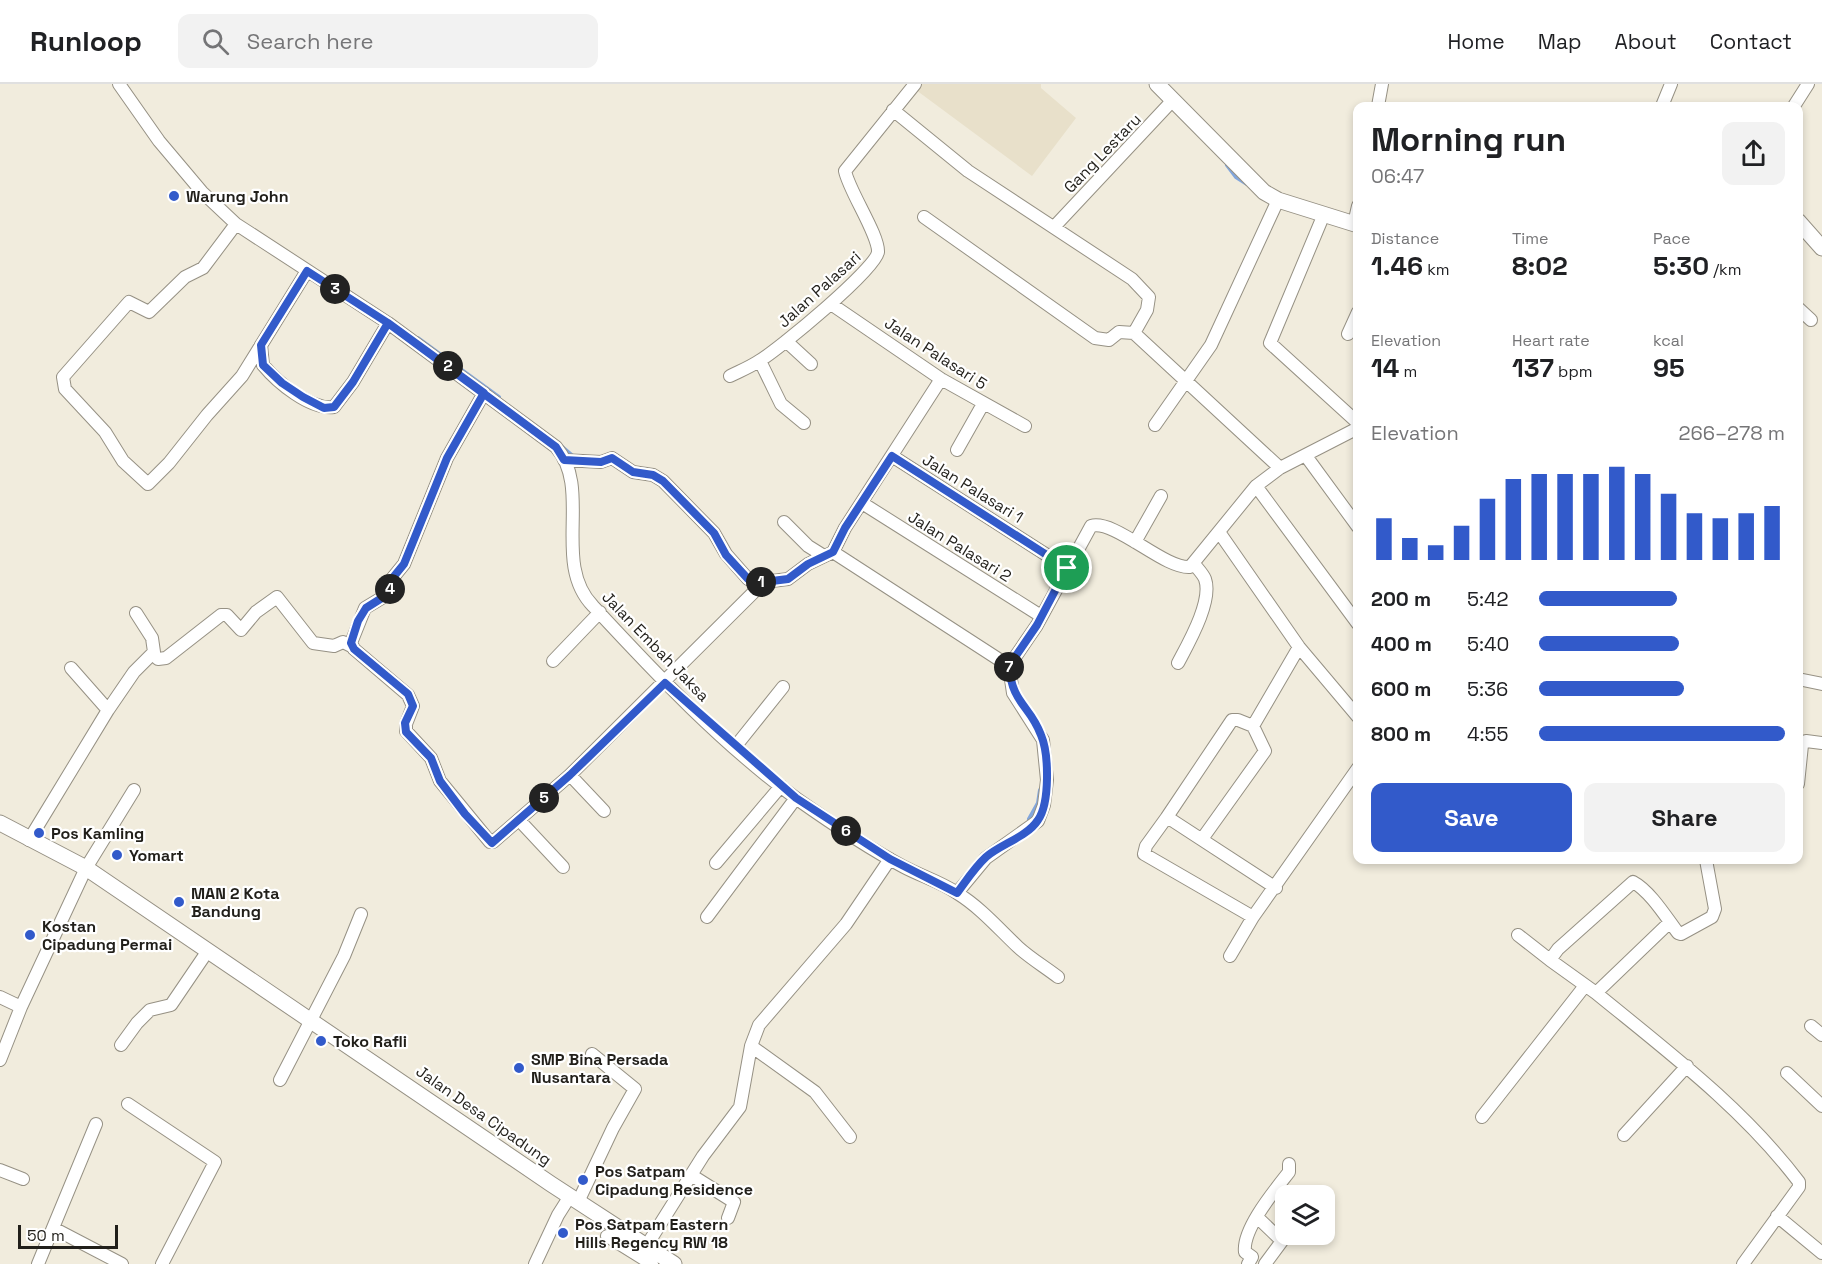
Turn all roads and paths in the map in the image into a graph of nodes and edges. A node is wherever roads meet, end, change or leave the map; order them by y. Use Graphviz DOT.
graph roads {
  1 [pos="119,84"];
  2 [pos="915,84"];
  3 [pos="1157,84"];
  4 [pos="1382,84"];
  5 [pos="1671,84"];
  6 [pos="1809,84"];
  7 [pos="1173,100"];
  8 [pos="1379,102"];
  9 [pos="1664,102"];
  10 [pos="1797,102"];
  11 [pos="893,110"];
  12 [pos="1278,200"];
  13 [pos="1324,214"];
  14 [pos="924,217"];
  15 [pos="1353,223"];
  16 [pos="236,224"];
  17 [pos="1803,226"];
  18 [pos="1054,227"];
  19 [pos="1822,247"];
  20 [pos="307,271"];
  21 [pos="831,304"];
  22 [pos="1803,313"];
  23 [pos="1811,320"];
  24 [pos="388,323"];
  25 [pos="1353,323"];
  26 [pos="1134,333"];
  27 [pos="1348,334"];
  28 [pos="786,341"];
  29 [pos="261,345"];
  30 [pos="760,360"];
  31 [pos="811,364"];
  32 [pos="730,376"];
  33 [pos="941,379"];
  34 [pos="1187,380"];
  35 [pos="484,393"];
  36 [pos="983,404"];
  37 [pos="1353,418"];
  38 [pos="804,423"];
  39 [pos="1155,425"];
  40 [pos="1025,426"];
  41 [pos="1353,431"];
  42 [pos="957,450"];
  43 [pos="892,456"];
  44 [pos="1306,456"];
  45 [pos="564,460"];
  46 [pos="1280,468"];
  47 [pos="1256,486"];
  48 [pos="1161,495"];
  49 [pos="862,502"];
  50 [pos="1353,520"];
  51 [pos="784,522"];
  52 [pos="1219,532"];
  53 [pos="1135,542"];
  54 [pos="829,554"];
  55 [pos="1194,564"];
  56 [pos="1067,568"];
  57 [pos="764,582"];
  58 [pos="600,612"];
  59 [pos="136,613"];
  60 [pos="1041,616"];
  61 [pos="1353,617"];
  62 [pos="351,646"];
  63 [pos="1299,647"];
  64 [pos="153,654"];
  65 [pos="553,661"];
  66 [pos="1178,663"];
  67 [pos="1009,666"];
  68 [pos="71,668"];
  69 [pos="1803,680"];
  70 [pos="665,683"];
  71 [pos="1822,684"];
  72 [pos="783,687"];
  73 [pos="108,710"];
  74 [pos="1353,711"];
  75 [pos="1253,726"];
  76 [pos="1822,743"];
  77 [pos="1803,744"];
  78 [pos="735,747"];
  79 [pos="570,775"];
  80 [pos="1353,779"];
  81 [pos="781,786"];
  82 [pos="134,790"];
  83 [pos="796,798"];
  84 [pos="604,811"];
  85 [pos="1167,817"];
  86 [pos="519,820"];
  87 [pos="0,823"];
  88 [pos="1202,839"];
  89 [pos="28,840"];
  90 [pos="890,859"];
  91 [pos="716,863"];
  92 [pos="1708,864"];
  93 [pos="563,867"];
  94 [pos="86,868"];
  95 [pos="1276,888"];
  96 [pos="957,893"];
  97 [pos="361,915"];
  98 [pos="706,917"];
  99 [pos="1253,917"];
  100 [pos="1670,922"];
  101 [pos="1518,935"];
  102 [pos="207,952"];
  103 [pos="1230,956"];
  104 [pos="1550,960"];
  105 [pos="1058,977"];
  106 [pos="1584,987"];
  107 [pos="1596,993"];
  108 [pos="0,997"];
  109 [pos="21,1007"];
  110 [pos="310,1020"];
  111 [pos="1811,1026"];
  112 [pos="1822,1035"];
  113 [pos="122,1045"];
  114 [pos="751,1046"];
  115 [pos="592,1054"];
  116 [pos="0,1060"];
  117 [pos="1687,1066"];
  118 [pos="1787,1073"];
  119 [pos="280,1080"];
  120 [pos="128,1104"];
  121 [pos="1822,1106"];
  122 [pos="1482,1117"];
  123 [pos="96,1124"];
  124 [pos="1624,1135"];
  125 [pos="849,1137"];
  126 [pos="1289,1164"];
  127 [pos="0,1170"];
  128 [pos="691,1175"];
  129 [pos="23,1179"];
  130 [pos="574,1199"];
  131 [pos="1777,1215"];
  132 [pos="1257,1216"];
  133 [pos="728,1218"];
  134 [pos="55,1229"];
  135 [pos="1275,1231"];
  136 [pos="607,1236"];
  137 [pos="647,1245"];
  138 [pos="1276,1245"];
  139 [pos="1822,1253"];
  140 [pos="1257,1262"];
  141 [pos="38,1264"];
  142 [pos="122,1264"];
  143 [pos="162,1264"];
  144 [pos="535,1264"];
  145 [pos="652,1264"];
  146 [pos="674,1264"];
  147 [pos="1743,1264"];
  1 -- 16 [label="street"];
  2 -- 11 [label="street, Jalan Palasari"];
  3 -- 7 [label="street"];
  4 -- 8 [label="street"];
  5 -- 9 [label="street"];
  6 -- 10 [label="street"];
  7 -- 12 [label="street"];
  7 -- 18 [label="street, Gang Lestaru"];
  11 -- 18 [label="street"];
  11 -- 21 [label="street, Jalan Palasari"];
  12 -- 13 [label="street"];
  12 -- 34 [label="street"];
  13 -- 15 [label="street"];
  13 -- 37 [label="street"];
  14 -- 26 [label="street"];
  16 -- 20 [label="street"];
  16 -- 29 [label="street"];
  17 -- 19 [label="street"];
  18 -- 26 [label="street"];
  20 -- 24 [label="street"];
  20 -- 29 [label="street"];
  21 -- 28 [label="street, Jalan Palasari"];
  21 -- 33 [label="street, Jalan Palasari 5"];
  22 -- 23 [label="street"];
  24 -- 29 [label="street"];
  24 -- 35 [label="street"];
  25 -- 27 [label="street"];
  26 -- 34 [label="street"];
  28 -- 30 [label="street, Jalan Palasari"];
  28 -- 31 [label="street"];
  30 -- 32 [label="street, Jalan Palasari"];
  30 -- 38 [label="street"];
  33 -- 36 [label="street, Jalan Palasari 5"];
  33 -- 43 [label="street"];
  34 -- 39 [label="street"];
  34 -- 46 [label="street"];
  35 -- 45 [label="street"];
  35 -- 62 [label="street"];
  36 -- 40 [label="street, Jalan Palasari 5"];
  36 -- 42 [label="street"];
  41 -- 44 [label="street"];
  43 -- 49 [label="street"];
  43 -- 56 [label="street, Jalan Palasari 1"];
  44 -- 46 [label="street"];
  44 -- 50 [label="street"];
  45 -- 57 [label="street"];
  45 -- 58 [label="street, Jalan Embah Jaksa"];
  46 -- 47 [label="street"];
  47 -- 52 [label="street"];
  47 -- 61 [label="street"];
  48 -- 53 [label="street"];
  49 -- 54 [label="street"];
  49 -- 60 [label="street, Jalan Palasari 2"];
  51 -- 54 [label="street"];
  52 -- 55 [label="street"];
  52 -- 63 [label="street"];
  53 -- 55 [label="street"];
  53 -- 56 [label="street"];
  54 -- 57 [label="street"];
  54 -- 67 [label="street"];
  55 -- 66 [label="street"];
  56 -- 60 [label="street"];
  57 -- 70 [label="street"];
  58 -- 65 [label="street"];
  58 -- 70 [label="street, Jalan Embah Jaksa"];
  59 -- 64 [label="street"];
  60 -- 67 [label="street"];
  62 -- 64 [label="street"];
  62 -- 86 [label="street"];
  63 -- 74 [label="street"];
  63 -- 75 [label="street"];
  64 -- 73 [label="street"];
  67 -- 96 [label="street"];
  68 -- 73 [label="street"];
  69 -- 71 [label="street"];
  70 -- 78 [label="street, Jalan Embah Jaksa"];
  70 -- 79 [label="street"];
  72 -- 78 [label="street"];
  73 -- 89 [label="street"];
  75 -- 85 [label="street"];
  75 -- 88 [label="street"];
  76 -- 77 [label="street"];
  78 -- 81 [label="street, Jalan Embah Jaksa"];
  79 -- 84 [label="street"];
  79 -- 86 [label="street"];
  80 -- 95 [label="street"];
  81 -- 83 [label="street, Jalan Embah Jaksa"];
  81 -- 91 [label="street"];
  82 -- 94 [label="street"];
  83 -- 90 [label="street, Jalan Embah Jaksa"];
  83 -- 98 [label="street"];
  85 -- 88 [label="street"];
  85 -- 99 [label="street"];
  86 -- 93 [label="street"];
  87 -- 89 [label="street, Jalan Desa Cipadung"];
  88 -- 95 [label="street"];
  89 -- 94 [label="street, Jalan Desa Cipadung"];
  90 -- 96 [label="street, Jalan Embah Jaksa"];
  90 -- 114 [label="street"];
  92 -- 100 [label="street"];
  94 -- 102 [label="street, Jalan Desa Cipadung"];
  94 -- 109 [label="street"];
  95 -- 99 [label="street"];
  96 -- 105 [label="street, Jalan Embah Jaksa"];
  97 -- 110 [label="street"];
  99 -- 103 [label="street"];
  100 -- 104 [label="street"];
  100 -- 107 [label="street"];
  101 -- 104 [label="street"];
  102 -- 110 [label="street, Jalan Desa Cipadung"];
  102 -- 113 [label="street"];
  104 -- 106 [label="street"];
  106 -- 107 [label="street"];
  106 -- 122 [label="street"];
  107 -- 117 [label="street"];
  108 -- 109 [label="street"];
  109 -- 116 [label="street"];
  110 -- 119 [label="street"];
  110 -- 130 [label="street, Jalan Desa Cipadung"];
  111 -- 112 [label="street"];
  114 -- 125 [label="street"];
  114 -- 128 [label="street"];
  115 -- 130 [label="street"];
  117 -- 124 [label="street"];
  117 -- 131 [label="street"];
  118 -- 121 [label="street"];
  120 -- 143 [label="street"];
  123 -- 134 [label="street"];
  126 -- 132 [label="street"];
  127 -- 129 [label="street"];
  128 -- 133 [label="street"];
  128 -- 137 [label="street"];
  130 -- 137 [label="street, Jalan Desa Cipadung"];
  130 -- 144 [label="street"];
  131 -- 139 [label="street"];
  131 -- 147 [label="street"];
  132 -- 135 [label="street"];
  132 -- 140 [label="street"];
  134 -- 141 [label="street"];
  134 -- 142 [label="street"];
  136 -- 145 [label="street"];
  137 -- 146 [label="street, Jalan Desa Cipadung"];
  138 -- 140 [label="street"];
}
